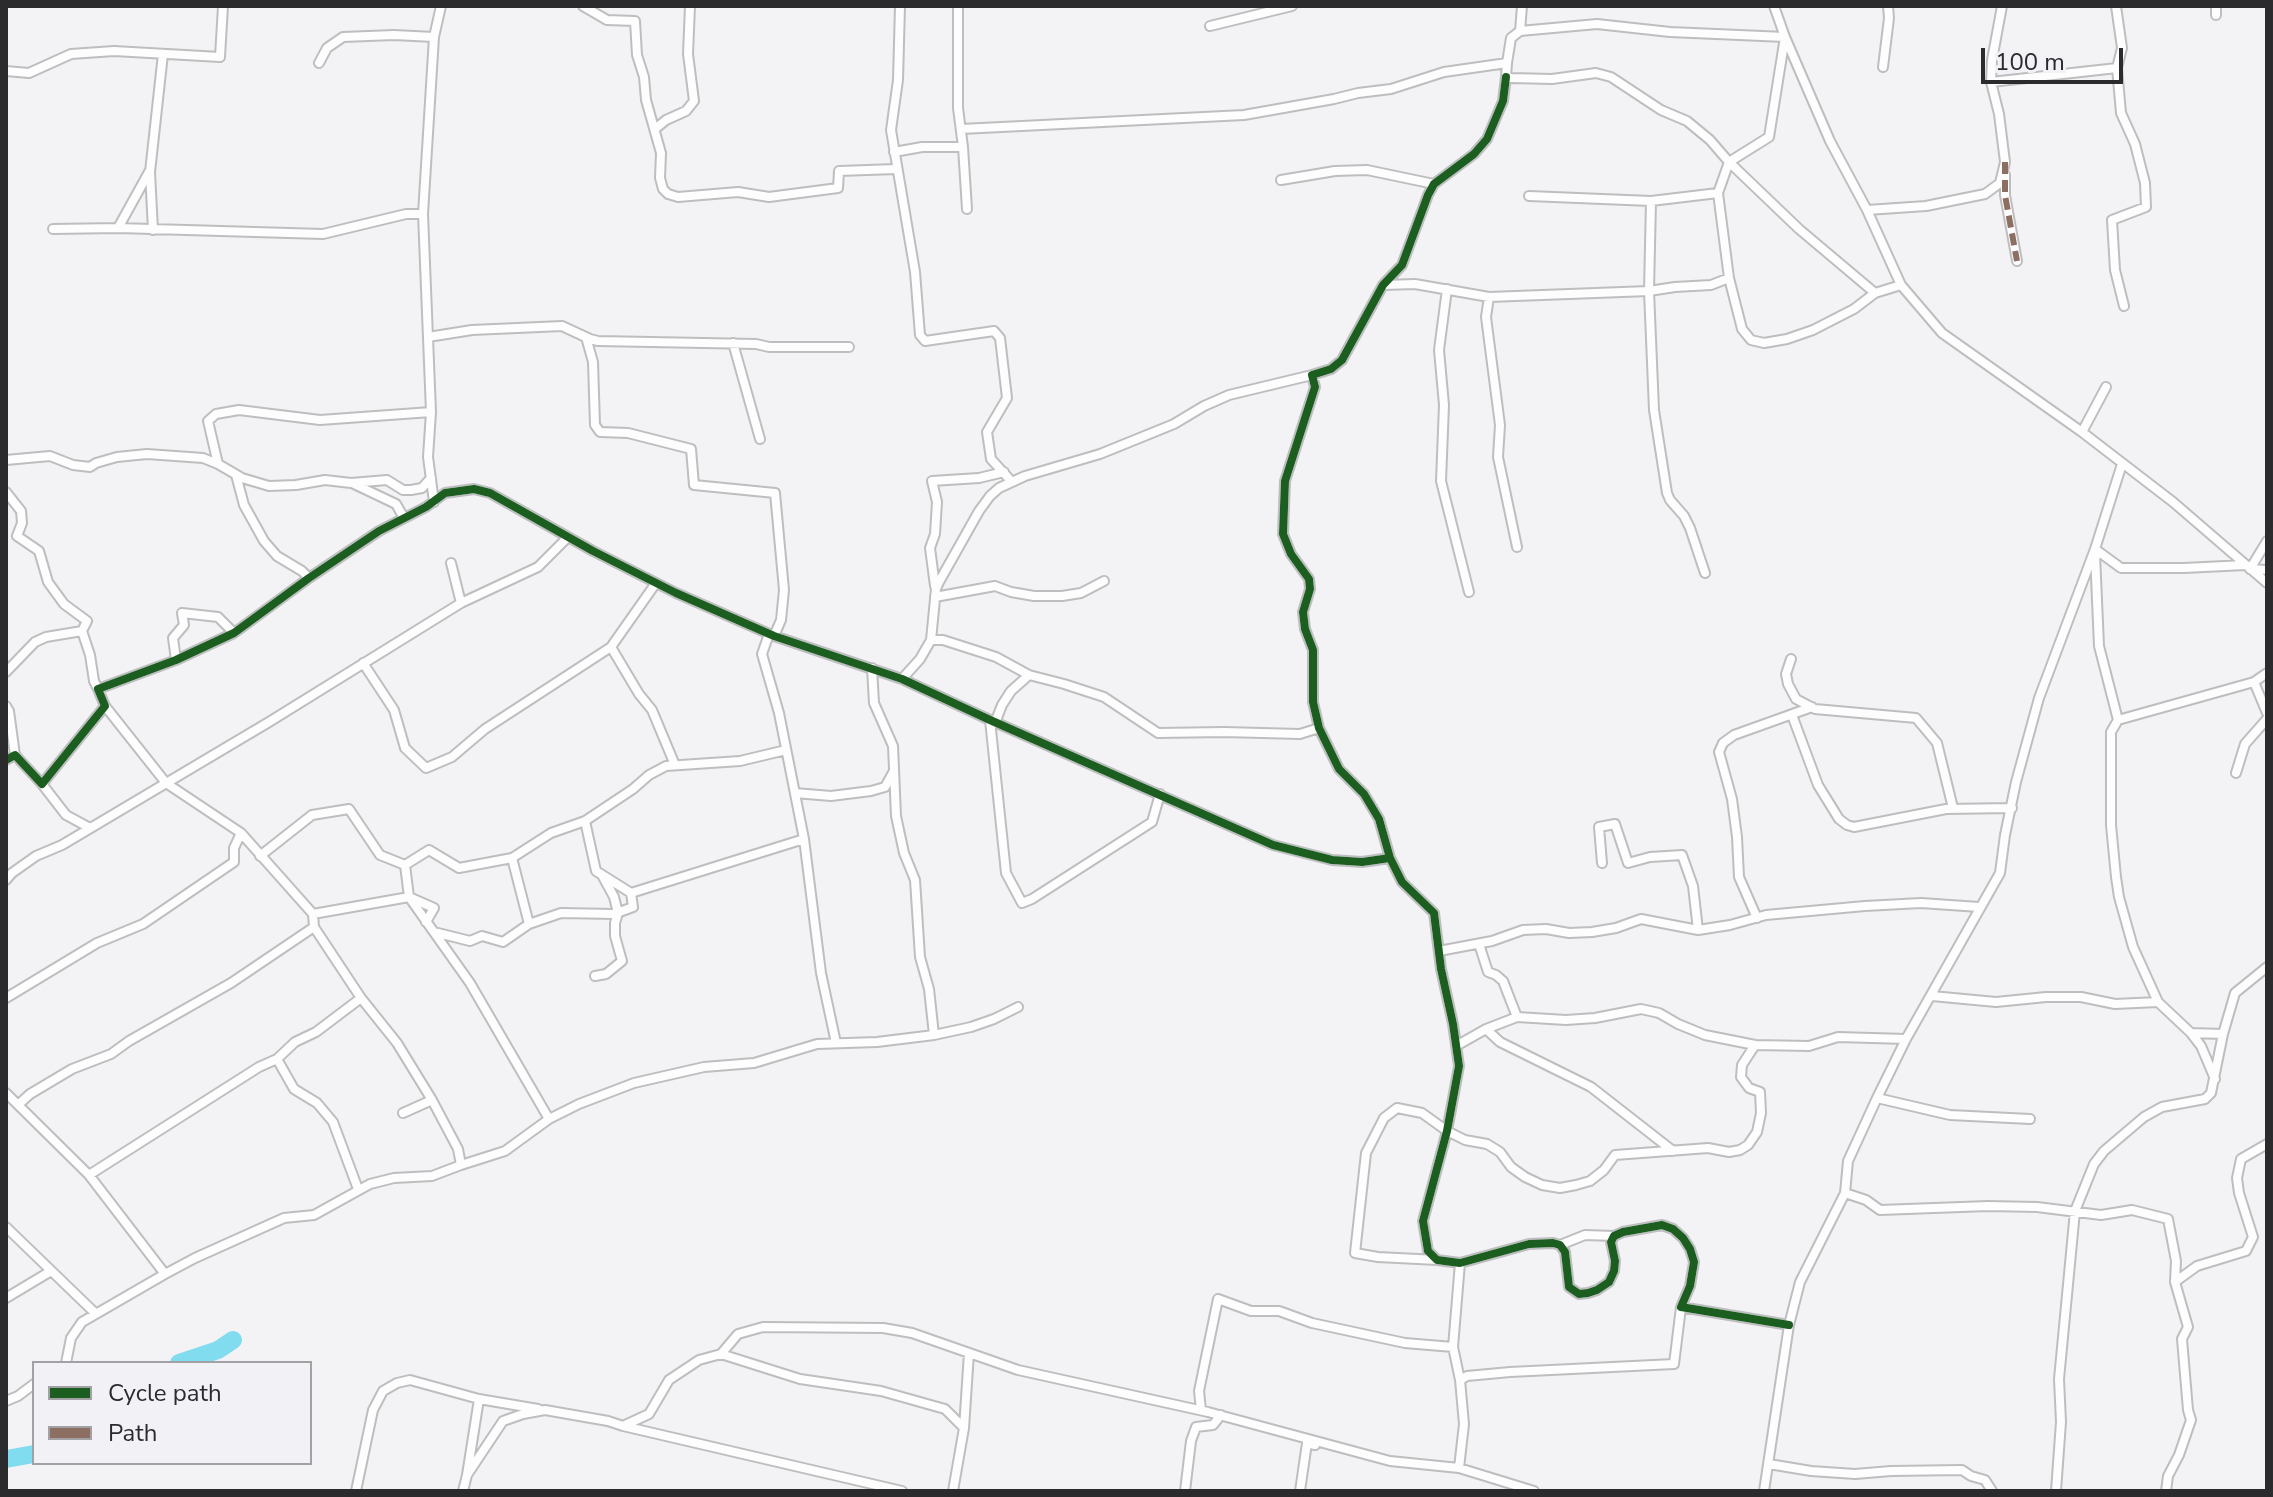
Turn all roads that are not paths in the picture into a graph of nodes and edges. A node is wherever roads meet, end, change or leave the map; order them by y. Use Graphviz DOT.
graph roads {
  1 [pos="223,6"];
  2 [pos="441,6"];
  3 [pos="583,6"];
  4 [pos="690,6"];
  5 [pos="900,6"];
  6 [pos="958,6"];
  7 [pos="1292,6"];
  8 [pos="1522,6"];
  9 [pos="1774,6"];
  10 [pos="1888,6"];
  11 [pos="2002,6"];
  12 [pos="2116,6"];
  13 [pos="1210,26"];
  14 [pos="1520,31"];
  15 [pos="434,37"];
  16 [pos="1785,37"];
  17 [pos="163,54"];
  18 [pos="319,63"];
  19 [pos="1507,63"];
  20 [pos="1883,67"];
  21 [pos="2117,68"];
  22 [pos="6,71"];
  23 [pos="1506,77"];
  24 [pos="1991,82"];
  25 [pos="655,129"];
  26 [pos="961,129"];
  27 [pos="963,147"];
  28 [pos="894,152"];
  29 [pos="1729,162"];
  30 [pos="2005,162"];
  31 [pos="896,169"];
  32 [pos="150,172"];
  33 [pos="1281,180"];
  34 [pos="1434,184"];
  35 [pos="1718,193"];
  36 [pos="1529,196"];
  37 [pos="1651,201"];
  38 [pos="967,209"];
  39 [pos="1867,210"];
  40 [pos="423,214"];
  41 [pos="118,228"];
  42 [pos="53,229"];
  43 [pos="153,230"];
  44 [pos="2017,261"];
  45 [pos="1729,278"];
  46 [pos="1383,285"];
  47 [pos="1901,285"];
  48 [pos="1447,289"];
  49 [pos="1649,291"];
  50 [pos="1875,293"];
  51 [pos="1489,297"];
  52 [pos="2124,306"];
  53 [pos="428,337"];
  54 [pos="586,337"];
  55 [pos="733,343"];
  56 [pos="849,347"];
  57 [pos="1312,375"];
  58 [pos="2106,387"];
  59 [pos="431,412"];
  60 [pos="2082,432"];
  61 [pos="760,439"];
  62 [pos="991,459"];
  63 [pos="6,460"];
  64 [pos="218,464"];
  65 [pos="2122,464"];
  66 [pos="1004,472"];
  67 [pos="236,474"];
  68 [pos="982,477"];
  69 [pos="431,478"];
  70 [pos="1012,482"];
  71 [pos="351,483"];
  72 [pos="6,492"];
  73 [pos="434,502"];
  74 [pos="404,518"];
  75 [pos="568,537"];
  76 [pos="2267,541"];
  77 [pos="1517,547"];
  78 [pos="2095,549"];
  79 [pos="451,563"];
  80 [pos="2248,567"];
  81 [pos="2267,570"];
  82 [pos="1705,573"];
  83 [pos="309,578"];
  84 [pos="1104,581"];
  85 [pos="656,583"];
  86 [pos="2267,583"];
  87 [pos="1469,592"];
  88 [pos="936,593"];
  89 [pos="461,603"];
  90 [pos="82,631"];
  91 [pos="234,633"];
  92 [pos="772,635"];
  93 [pos="931,640"];
  94 [pos="611,647"];
  95 [pos="1791,659"];
  96 [pos="176,660"];
  97 [pos="363,663"];
  98 [pos="872,668"];
  99 [pos="6,672"];
  100 [pos="2267,673"];
  101 [pos="1029,675"];
  102 [pos="902,679"];
  103 [pos="2254,682"];
  104 [pos="98,689"];
  105 [pos="6,706"];
  106 [pos="105,706"];
  107 [pos="1812,707"];
  108 [pos="1792,715"];
  109 [pos="2267,716"];
  110 [pos="2118,720"];
  111 [pos="992,722"];
  112 [pos="1319,728"];
  113 [pos="786,750"];
  114 [pos="15,755"];
  115 [pos="6,760"];
  116 [pos="675,765"];
  117 [pos="894,771"];
  118 [pos="2236,773"];
  119 [pos="166,783"];
  120 [pos="42,784"];
  121 [pos="795,793"];
  122 [pos="1160,794"];
  123 [pos="1953,808"];
  124 [pos="2012,808"];
  125 [pos="585,821"];
  126 [pos="90,828"];
  127 [pos="241,833"];
  128 [pos="804,839"];
  129 [pos="260,856"];
  130 [pos="512,858"];
  131 [pos="1390,858"];
  132 [pos="1602,863"];
  133 [pos="405,865"];
  134 [pos="601,874"];
  135 [pos="6,880"];
  136 [pos="631,893"];
  137 [pos="409,897"];
  138 [pos="1979,907"];
  139 [pos="618,913"];
  140 [pos="313,914"];
  141 [pos="1757,918"];
  142 [pos="426,922"];
  143 [pos="529,924"];
  144 [pos="314,927"];
  145 [pos="1698,930"];
  146 [pos="433,932"];
  147 [pos="1479,944"];
  148 [pos="1439,951"];
  149 [pos="2267,967"];
  150 [pos="595,976"];
  151 [pos="1932,996"];
  152 [pos="6,998"];
  153 [pos="361,998"];
  154 [pos="2158,1002"];
  155 [pos="1018,1007"];
  156 [pos="1517,1017"];
  157 [pos="1486,1029"];
  158 [pos="2191,1033"];
  159 [pos="2223,1034"];
  160 [pos="934,1035"];
  161 [pos="1906,1039"];
  162 [pos="836,1043"];
  163 [pos="1755,1045"];
  164 [pos="1456,1046"];
  165 [pos="277,1059"];
  166 [pos="2215,1080"];
  167 [pos="6,1093"];
  168 [pos="1877,1098"];
  169 [pos="432,1100"];
  170 [pos="19,1104"];
  171 [pos="403,1113"];
  172 [pos="549,1119"];
  173 [pos="2030,1119"];
  174 [pos="1447,1131"];
  175 [pos="2267,1144"];
  176 [pos="1673,1151"];
  177 [pos="461,1165"];
  178 [pos="89,1175"];
  179 [pos="358,1189"];
  180 [pos="1845,1193"];
  181 [pos="2075,1211"];
  182 [pos="6,1227"];
  183 [pos="1614,1236"];
  184 [pos="1560,1245"];
  185 [pos="1437,1260"];
  186 [pos="1460,1263"];
  187 [pos="51,1271"];
  188 [pos="165,1274"];
  189 [pos="2175,1282"];
  190 [pos="6,1298"];
  191 [pos="1681,1307"];
  192 [pos="95,1313"];
  193 [pos="1789,1325"];
  194 [pos="1453,1347"];
  195 [pos="969,1353"];
  196 [pos="721,1354"];
  197 [pos="66,1361"];
  198 [pos="1460,1380"];
  199 [pos="32,1386"];
  200 [pos="479,1399"];
  201 [pos="6,1401"];
  202 [pos="545,1410"];
  203 [pos="1201,1410"];
  204 [pos="1221,1415"];
  205 [pos="623,1426"];
  206 [pos="964,1428"];
  207 [pos="1390,1461"];
  208 [pos="1769,1464"];
  209 [pos="1459,1468"];
  210 [pos="467,1475"];
  211 [pos="356,1491"];
  212 [pos="463,1491"];
  213 [pos="902,1491"];
  214 [pos="953,1491"];
  215 [pos="1185,1491"];
  216 [pos="1300,1491"];
  217 [pos="1534,1491"];
  218 [pos="1764,1491"];
  219 [pos="1992,1491"];
  220 [pos="2056,1491"];
  221 [pos="2166,1491"];
  1 -- 17 [label="street"];
  2 -- 15 [label="street"];
  3 -- 25 [label="street"];
  4 -- 25 [label="street"];
  5 -- 28 [label="street"];
  6 -- 26 [label="street"];
  7 -- 13 [label="street"];
  8 -- 14 [label="street"];
  9 -- 16 [label="street"];
  10 -- 20 [label="street"];
  11 -- 24 [label="street"];
  12 -- 21 [label="street"];
  14 -- 16 [label="street"];
  14 -- 19 [label="street"];
  15 -- 18 [label="street"];
  15 -- 40 [label="street"];
  16 -- 29 [label="street"];
  16 -- 39 [label="street"];
  17 -- 22 [label="street"];
  17 -- 32 [label="street"];
  19 -- 23 [label="street"];
  19 -- 26 [label="street"];
  21 -- 24 [label="street"];
  21 -- 52 [label="street"];
  23 -- 29 [label="street"];
  23 -- 34 [label="street"];
  24 -- 30 [label="street"];
  25 -- 31 [label="street"];
  26 -- 27 [label="street"];
  27 -- 28 [label="street"];
  27 -- 38 [label="street"];
  28 -- 31 [label="street"];
  29 -- 35 [label="street"];
  29 -- 50 [label="street"];
  30 -- 39 [label="street"];
  30 -- 44 [label="street"];
  31 -- 62 [label="street"];
  32 -- 41 [label="street"];
  32 -- 43 [label="street"];
  33 -- 34 [label="street"];
  34 -- 46 [label="street"];
  35 -- 37 [label="street"];
  35 -- 45 [label="street"];
  36 -- 37 [label="street"];
  37 -- 49 [label="street"];
  39 -- 47 [label="street"];
  40 -- 43 [label="street"];
  40 -- 53 [label="street"];
  41 -- 42 [label="street"];
  41 -- 43 [label="street"];
  45 -- 49 [label="street"];
  45 -- 50 [label="street"];
  46 -- 48 [label="street"];
  46 -- 57 [label="street"];
  47 -- 50 [label="street"];
  47 -- 60 [label="street"];
  48 -- 51 [label="street"];
  48 -- 87 [label="street"];
  49 -- 51 [label="street"];
  49 -- 82 [label="street"];
  51 -- 77 [label="street"];
  53 -- 54 [label="street"];
  53 -- 59 [label="street"];
  54 -- 55 [label="street"];
  54 -- 92 [label="street"];
  55 -- 56 [label="street"];
  55 -- 61 [label="street"];
  57 -- 70 [label="street"];
  57 -- 112 [label="street"];
  58 -- 60 [label="street"];
  59 -- 64 [label="street"];
  59 -- 69 [label="street"];
  60 -- 65 [label="street"];
  62 -- 66 [label="street"];
  62 -- 68 [label="street"];
  63 -- 64 [label="street"];
  64 -- 67 [label="street"];
  65 -- 78 [label="street"];
  65 -- 80 [label="street"];
  66 -- 68 [label="street"];
  66 -- 70 [label="street"];
  67 -- 71 [label="street"];
  67 -- 83 [label="street"];
  68 -- 88 [label="street"];
  69 -- 71 [label="street"];
  69 -- 73 [label="street"];
  70 -- 88 [label="street"];
  71 -- 74 [label="street"];
  72 -- 90 [label="street"];
  73 -- 74 [label="street"];
  73 -- 75 [label="street"];
  74 -- 83 [label="street"];
  75 -- 85 [label="street"];
  75 -- 89 [label="street"];
  76 -- 80 [label="street"];
  78 -- 80 [label="street"];
  78 -- 110 [label="street"];
  78 -- 124 [label="street"];
  79 -- 89 [label="street"];
  80 -- 81 [label="street"];
  80 -- 86 [label="street"];
  83 -- 91 [label="street"];
  84 -- 88 [label="street"];
  85 -- 92 [label="street"];
  85 -- 94 [label="street"];
  88 -- 93 [label="street"];
  89 -- 97 [label="street"];
  90 -- 99 [label="street"];
  90 -- 104 [label="street"];
  91 -- 96 [label="street"];
  91 -- 96 [label="street"];
  92 -- 98 [label="street"];
  92 -- 113 [label="street"];
  93 -- 101 [label="street"];
  93 -- 102 [label="street"];
  94 -- 97 [label="street"];
  94 -- 116 [label="street"];
  95 -- 107 [label="street"];
  96 -- 104 [label="street"];
  97 -- 119 [label="street"];
  98 -- 102 [label="street"];
  98 -- 117 [label="street"];
  100 -- 103 [label="street"];
  101 -- 111 [label="street"];
  101 -- 112 [label="street"];
  102 -- 111 [label="street"];
  103 -- 109 [label="street"];
  103 -- 110 [label="street"];
  104 -- 106 [label="street"];
  105 -- 114 [label="street"];
  106 -- 119 [label="street"];
  106 -- 120 [label="street"];
  107 -- 108 [label="street"];
  107 -- 123 [label="street"];
  108 -- 123 [label="street"];
  108 -- 141 [label="street"];
  109 -- 118 [label="street"];
  110 -- 154 [label="street"];
  111 -- 122 [label="street"];
  111 -- 122 [label="street"];
  112 -- 131 [label="street"];
  113 -- 116 [label="street"];
  113 -- 121 [label="street"];
  114 -- 115 [label="street"];
  114 -- 120 [label="street"];
  116 -- 125 [label="street"];
  117 -- 121 [label="street"];
  117 -- 160 [label="street"];
  119 -- 126 [label="street"];
  119 -- 127 [label="street"];
  120 -- 126 [label="street"];
  121 -- 128 [label="street"];
  122 -- 131 [label="street"];
  123 -- 124 [label="street"];
  124 -- 138 [label="street"];
  125 -- 130 [label="street"];
  125 -- 134 [label="street"];
  126 -- 135 [label="street"];
  127 -- 129 [label="street"];
  127 -- 152 [label="street"];
  128 -- 136 [label="street"];
  128 -- 162 [label="street"];
  129 -- 133 [label="street"];
  129 -- 140 [label="street"];
  130 -- 133 [label="street"];
  130 -- 143 [label="street"];
  131 -- 148 [label="street"];
  132 -- 145 [label="street"];
  133 -- 137 [label="street"];
  134 -- 136 [label="street"];
  134 -- 139 [label="street"];
  136 -- 139 [label="street"];
  137 -- 140 [label="street"];
  137 -- 142 [label="street"];
  137 -- 142 [label="street"];
  138 -- 141 [label="street"];
  138 -- 151 [label="street"];
  139 -- 143 [label="street"];
  139 -- 150 [label="street"];
  140 -- 144 [label="street"];
  141 -- 145 [label="street"];
  142 -- 146 [label="street"];
  143 -- 146 [label="street"];
  144 -- 153 [label="street"];
  144 -- 170 [label="street"];
  145 -- 147 [label="street"];
  146 -- 172 [label="street"];
  147 -- 148 [label="street"];
  147 -- 156 [label="street"];
  148 -- 164 [label="street"];
  149 -- 159 [label="street"];
  151 -- 154 [label="street"];
  151 -- 161 [label="street"];
  153 -- 165 [label="street"];
  153 -- 169 [label="street"];
  154 -- 158 [label="street"];
  155 -- 160 [label="street"];
  156 -- 157 [label="street"];
  156 -- 163 [label="street"];
  157 -- 164 [label="street"];
  157 -- 176 [label="street"];
  158 -- 159 [label="street"];
  158 -- 166 [label="street"];
  159 -- 166 [label="street"];
  160 -- 162 [label="street"];
  161 -- 163 [label="street"];
  161 -- 168 [label="street"];
  162 -- 172 [label="street"];
  163 -- 176 [label="street"];
  164 -- 174 [label="street"];
  165 -- 178 [label="street"];
  165 -- 179 [label="street"];
  166 -- 181 [label="street"];
  167 -- 170 [label="street"];
  168 -- 173 [label="street"];
  168 -- 180 [label="street"];
  169 -- 171 [label="street"];
  169 -- 177 [label="street"];
  170 -- 178 [label="street"];
  172 -- 177 [label="street"];
  174 -- 176 [label="street"];
  174 -- 185 [label="street"];
  174 -- 185 [label="street"];
  175 -- 189 [label="street"];
  177 -- 179 [label="street"];
  178 -- 188 [label="street"];
  179 -- 188 [label="street"];
  180 -- 181 [label="street"];
  180 -- 193 [label="street"];
  181 -- 189 [label="street"];
  181 -- 220 [label="street"];
  182 -- 187 [label="street"];
  183 -- 184 [label="street"];
  183 -- 184 [label="street"];
  183 -- 191 [label="street"];
  184 -- 186 [label="street"];
  185 -- 186 [label="street"];
  186 -- 194 [label="street"];
  187 -- 190 [label="street"];
  187 -- 192 [label="street"];
  188 -- 192 [label="street"];
  189 -- 221 [label="street"];
  191 -- 193 [label="street"];
  191 -- 198 [label="street"];
  192 -- 197 [label="street"];
  193 -- 208 [label="street"];
  194 -- 198 [label="street"];
  194 -- 203 [label="street"];
  195 -- 196 [label="street"];
  195 -- 203 [label="street"];
  195 -- 206 [label="street"];
  196 -- 205 [label="street"];
  196 -- 206 [label="street"];
  198 -- 209 [label="street"];
  199 -- 201 [label="street"];
  200 -- 202 [label="street"];
  200 -- 210 [label="street"];
  200 -- 211 [label="street"];
  202 -- 205 [label="street"];
  202 -- 210 [label="street"];
  203 -- 204 [label="street"];
  204 -- 207 [label="street"];
  204 -- 215 [label="street"];
  205 -- 213 [label="street"];
  206 -- 214 [label="street"];
  207 -- 209 [label="street"];
  207 -- 216 [label="street"];
  208 -- 218 [label="street"];
  208 -- 219 [label="street"];
  209 -- 217 [label="street"];
  210 -- 212 [label="street"];
}
